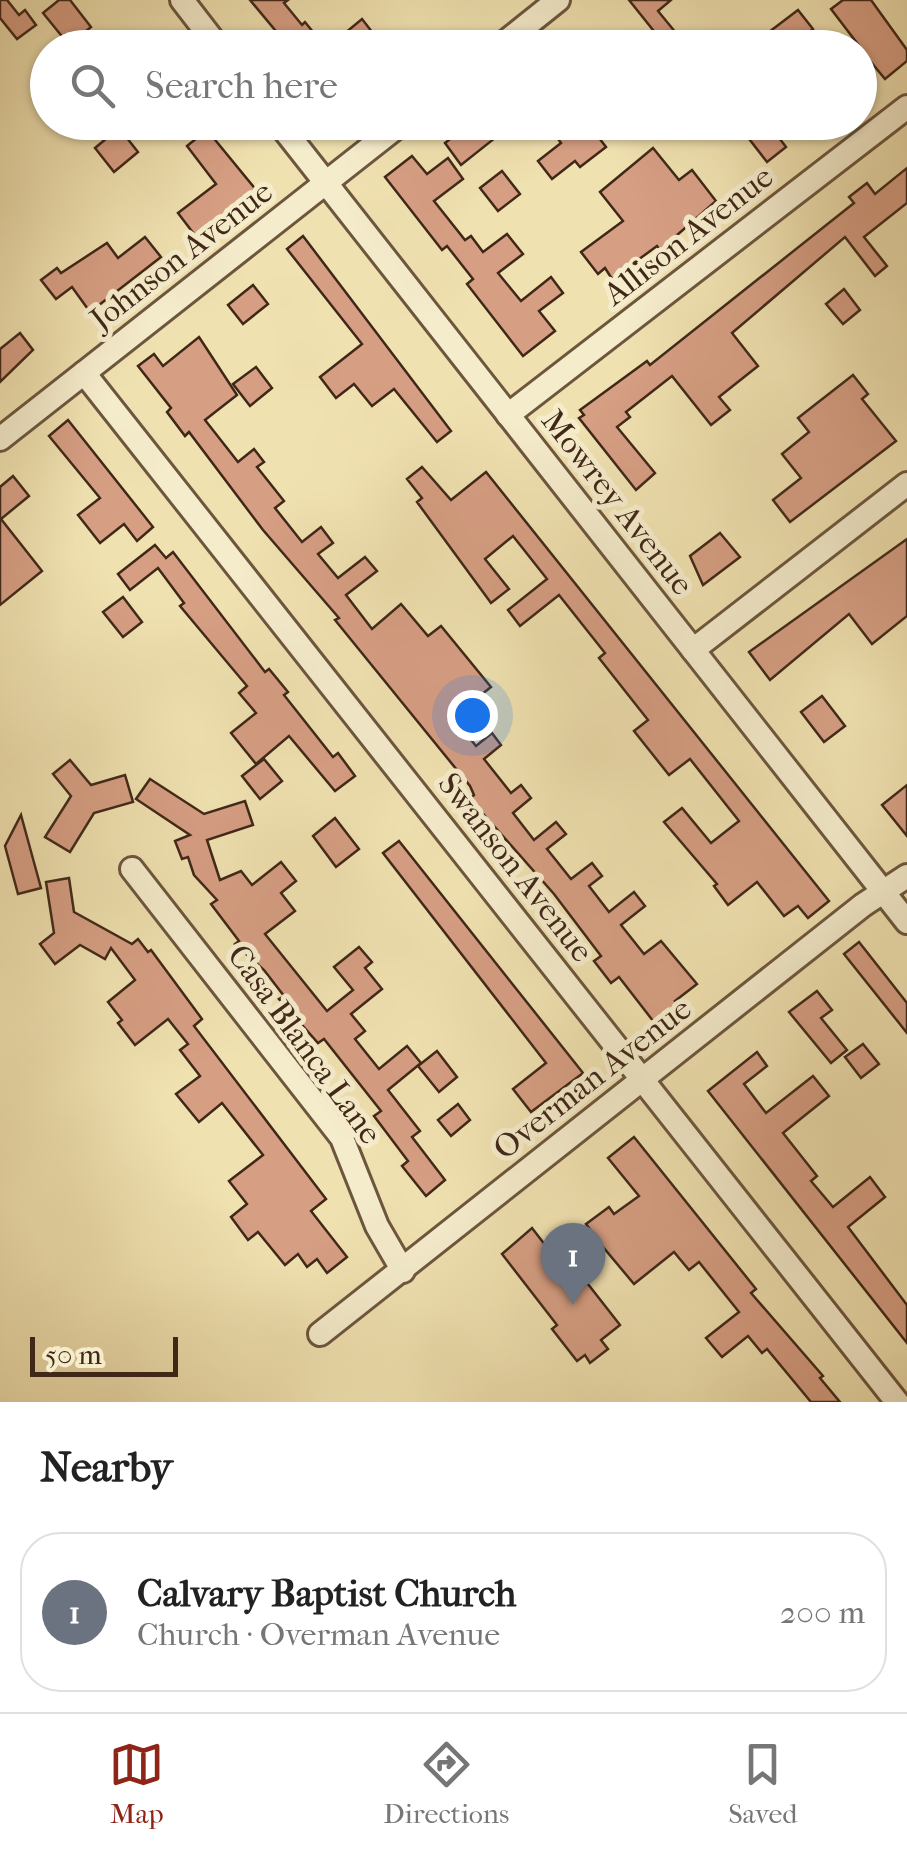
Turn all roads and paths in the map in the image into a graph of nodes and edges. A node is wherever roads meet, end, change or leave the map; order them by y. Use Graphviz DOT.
graph roads {
  1 [pos="182,0"];
  2 [pos="558,0"];
  3 [pos="205,30"];
  4 [pos="520,30"];
  5 [pos="907,107"];
  6 [pos="877,130"];
  7 [pos="292,140"];
  8 [pos="380,140"];
  9 [pos="864,140"];
  10 [pos="326,183"];
  11 [pos="84,373"];
  12 [pos="508,415"];
  13 [pos="0,439"];
  14 [pos="907,484"];
  15 [pos="693,650"];
  16 [pos="132,868"];
  17 [pos="907,876"];
  18 [pos="885,894"];
  19 [pos="907,922"];
  20 [pos="642,1080"];
  21 [pos="403,1271"];
  22 [pos="320,1334"];
  23 [pos="897,1402"];
  1 -- 3 [label="street"];
  2 -- 4 [label="street"];
  5 -- 6 [label="street, Allison Avenue"];
  7 -- 10 [label="street, Mowrey Avenue"];
  8 -- 10 [label="street, Johnson Avenue"];
  9 -- 12 [label="street, Allison Avenue"];
  10 -- 11 [label="street, Johnson Avenue"];
  10 -- 12 [label="street, Mowrey Avenue"];
  11 -- 13 [label="street, Johnson Avenue"];
  11 -- 20 [label="street, Swanson Avenue"];
  12 -- 15 [label="street, Mowrey Avenue"];
  14 -- 15 [label="street"];
  15 -- 18 [label="street, Mowrey Avenue"];
  16 -- 21 [label="street, Casa Blanca Lane"];
  17 -- 18 [label="street, Overman Avenue"];
  18 -- 19 [label="street, Mowrey Avenue"];
  18 -- 20 [label="street, Overman Avenue"];
  20 -- 21 [label="street, Overman Avenue"];
  20 -- 23 [label="street, Swanson Avenue"];
  21 -- 22 [label="street, Overman Avenue"];
}
